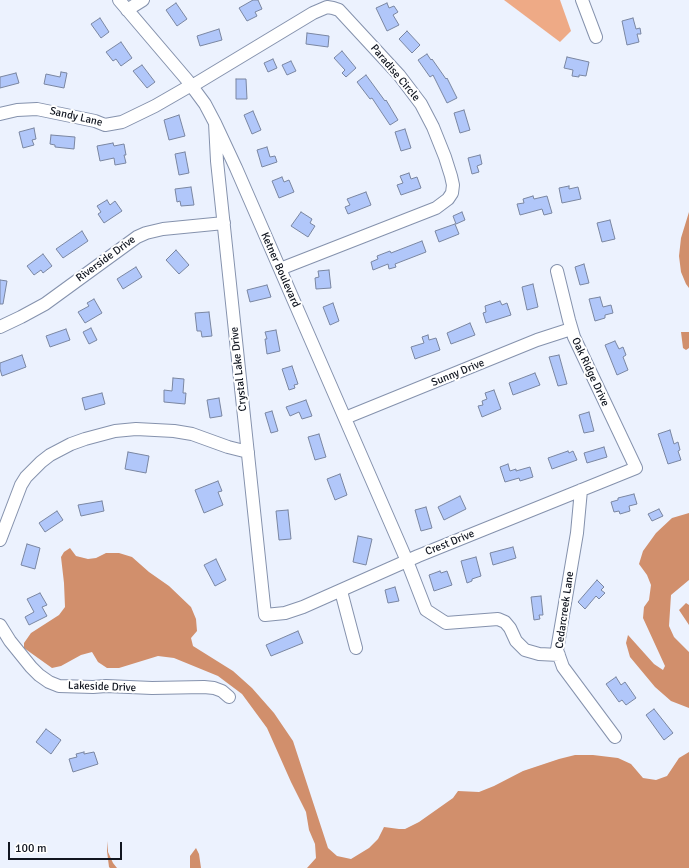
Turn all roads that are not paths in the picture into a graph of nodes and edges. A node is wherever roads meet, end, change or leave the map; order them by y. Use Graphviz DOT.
graph roads {
  1 [pos="119,0"];
  2 [pos="143,0"];
  3 [pos="582,0"];
  4 [pos="128,10"];
  5 [pos="596,37"];
  6 [pos="192,86"];
  7 [pos="0,114"];
  8 [pos="215,122"];
  9 [pos="224,223"];
  10 [pos="280,269"];
  11 [pos="557,272"];
  12 [pos="0,327"];
  13 [pos="571,329"];
  14 [pos="345,418"];
  15 [pos="248,452"];
  16 [pos="636,468"];
  17 [pos="580,490"];
  18 [pos="5,516"];
  19 [pos="0,540"];
  20 [pos="407,561"];
  21 [pos="341,590"];
  22 [pos="265,615"];
  23 [pos="0,625"];
  24 [pos="356,648"];
  25 [pos="559,655"];
  26 [pos="229,697"];
  27 [pos="615,737"];
  1 -- 4 [label="street, Ketner Boulevard"];
  2 -- 4 [label="street"];
  3 -- 5 [label="street"];
  4 -- 6 [label="street, Ketner Boulevard"];
  6 -- 7 [label="street, Sandy Lane"];
  6 -- 8 [label="street, Ketner Boulevard"];
  6 -- 10 [label="street, Paradise Circle"];
  8 -- 9 [label="street, Crystal Lake Drive"];
  8 -- 10 [label="street, Ketner Boulevard"];
  9 -- 12 [label="street, Riverside Drive"];
  9 -- 15 [label="street, Crystal Lake Drive"];
  10 -- 14 [label="street, Ketner Boulevard"];
  11 -- 13 [label="street, Oak Ridge Drive"];
  13 -- 14 [label="street, Sunny Drive"];
  13 -- 16 [label="street, Oak Ridge Drive"];
  14 -- 20 [label="street, Ketner Boulevard"];
  15 -- 18 [label="street"];
  15 -- 22 [label="street, Crystal Lake Drive"];
  16 -- 17 [label="street, Crest Drive"];
  17 -- 20 [label="street, Crest Drive"];
  17 -- 25 [label="street, Cedarcreek Lane"];
  18 -- 19 [label="street"];
  20 -- 21 [label="street, Crest Drive"];
  20 -- 25 [label="street, Ketner Boulevard"];
  21 -- 22 [label="street, Crest Drive"];
  21 -- 24 [label="street"];
  23 -- 26 [label="street, Lakeside Drive"];
  25 -- 27 [label="street, Cedarcreek Lane"];
}
